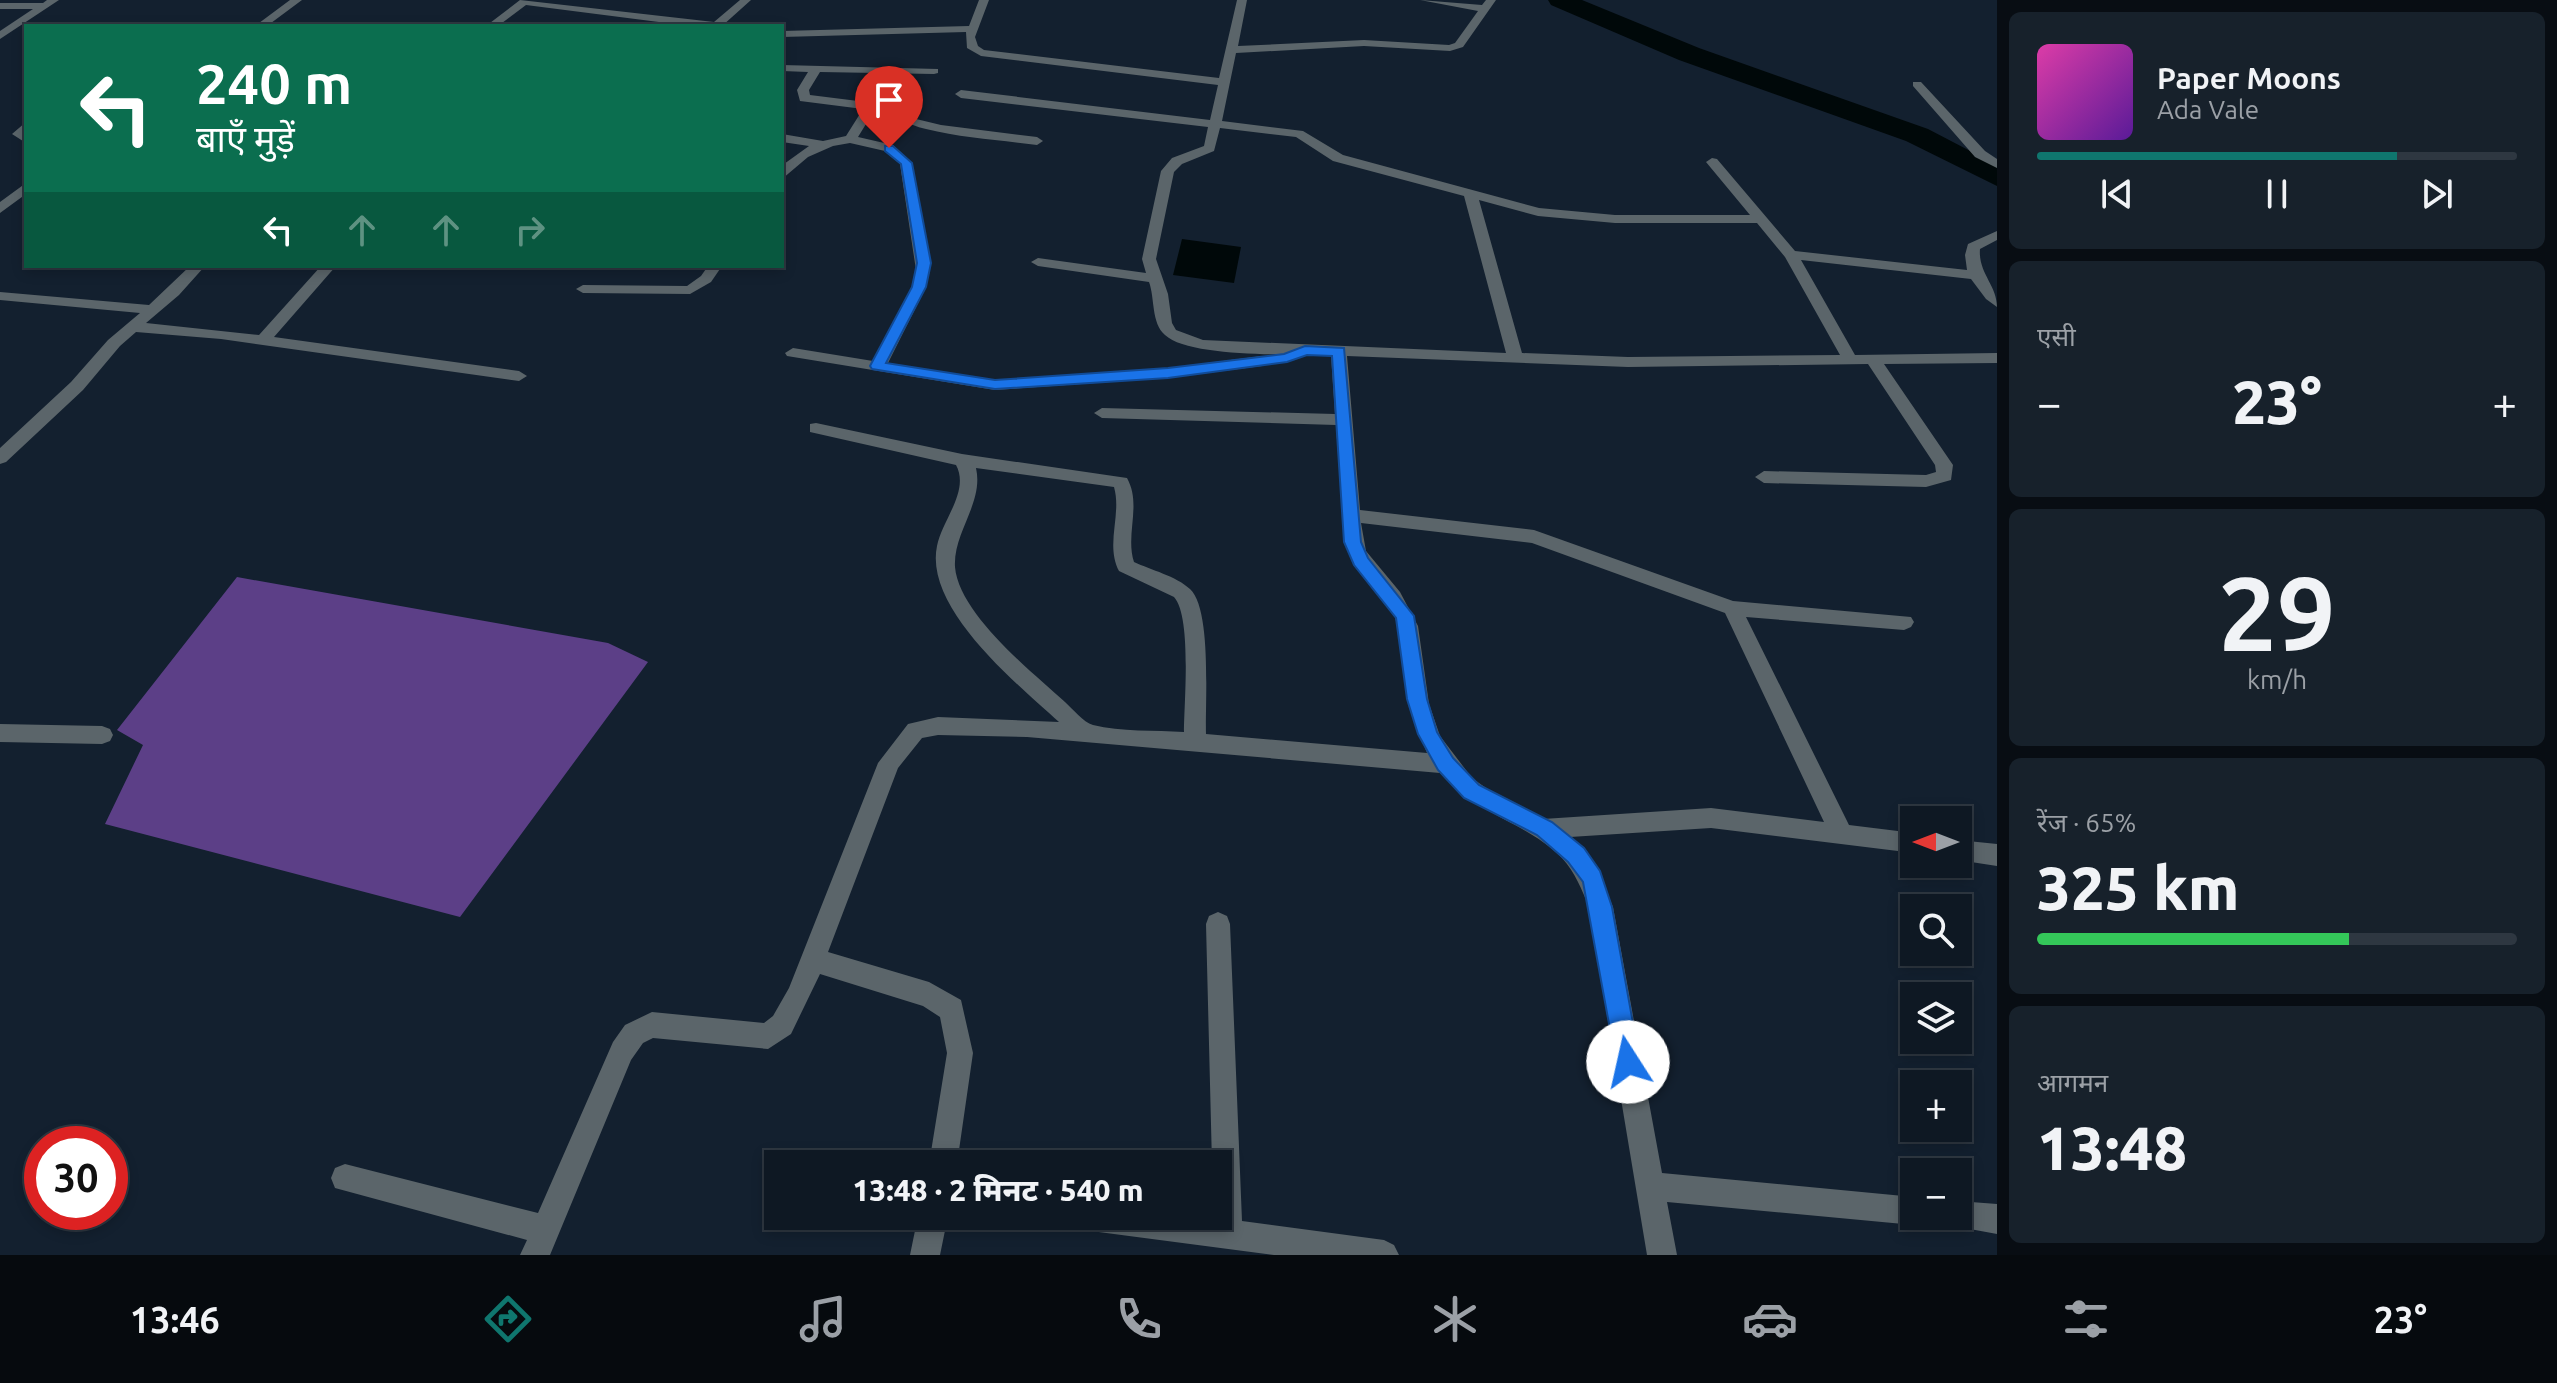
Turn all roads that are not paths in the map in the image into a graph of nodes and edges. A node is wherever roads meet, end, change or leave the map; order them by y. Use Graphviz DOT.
graph roads {
  1 [pos="297,0"];
  2 [pos="746,0"];
  3 [pos="984,0"];
  4 [pos="1242,0"];
  5 [pos="1425,0"];
  6 [pos="526,1"];
  7 [pos="50,3"];
  8 [pos="1488,4"];
  9 [pos="0,6"];
  10 [pos="263,24"];
  11 [pos="494,24"];
  12 [pos="701,24"];
  13 [pos="718,24"];
  14 [pos="973,29"];
  15 [pos="784,34"];
  16 [pos="0,36"];
  17 [pos="1231,50"];
  18 [pos="784,68"];
  19 [pos="816,69"];
  20 [pos="934,71"];
  21 [pos="1225,82"];
  22 [pos="1917,84"];
  23 [pos="961,94"];
  24 [pos="871,106"];
  25 [pos="1216,123"];
  26 [pos="784,139"];
  27 [pos="850,139"];
  28 [pos="1037,141"];
  29 [pos="821,144"];
  30 [pos="1712,162"];
  31 [pos="1997,164"];
  32 [pos="784,172"];
  33 [pos="0,186"];
  34 [pos="24,187"];
  35 [pos="24,189"];
  36 [pos="1471,196"];
  37 [pos="0,209"];
  38 [pos="1762,219"];
  39 [pos="1997,235"];
  40 [pos="1791,255"];
  41 [pos="1038,262"];
  42 [pos="196,268"];
  43 [pos="327,268"];
  44 [pos="714,268"];
  45 [pos="1976,275"];
  46 [pos="1154,278"];
  47 [pos="583,289"];
  48 [pos="0,296"];
  49 [pos="1997,302"];
  50 [pos="153,310"];
  51 [pos="133,327"];
  52 [pos="262,341"];
  53 [pos="1305,351"];
  54 [pos="1339,351"];
  55 [pos="793,353"];
  56 [pos="1515,357"];
  57 [pos="1861,358"];
  58 [pos="1997,358"];
  59 [pos="878,366"];
  60 [pos="519,376"];
  61 [pos="1102,413"];
  62 [pos="1343,420"];
  63 [pos="816,428"];
  64 [pos="0,458"];
  65 [pos="962,460"];
  66 [pos="1764,477"];
  67 [pos="1349,515"];
  68 [pos="1732,608"];
  69 [pos="1904,622"];
  70 [pos="0,733"];
  71 [pos="1085,733"];
  72 [pos="102,735"];
  73 [pos="1195,742"];
  74 [pos="1446,764"];
  75 [pos="1545,828"];
  76 [pos="1841,833"];
  77 [pos="1900,841"];
  78 [pos="1972,852"];
  79 [pos="1997,855"];
  80 [pos="1218,924"];
  81 [pos="813,960"];
  82 [pos="945,1150"];
  83 [pos="345,1178"];
  84 [pos="1650,1186"];
  85 [pos="1900,1210"];
  86 [pos="1972,1216"];
  87 [pos="1997,1219"];
  88 [pos="930,1230"];
  89 [pos="1198,1230"];
  90 [pos="1228,1234"];
  91 [pos="540,1242"];
  92 [pos="925,1255"];
  93 [pos="1384,1255"];
  94 [pos="1662,1255"];
  1 -- 10 [label="street"];
  2 -- 13 [label="street"];
  3 -- 14 [label="street"];
  4 -- 17 [label="street"];
  5 -- 8 [label="street"];
  6 -- 11 [label="street"];
  6 -- 12 [label="street"];
  7 -- 9 [label="street"];
  7 -- 16 [label="street"];
  8 -- 17 [label="street"];
  14 -- 15 [label="street"];
  14 -- 21 [label="street"];
  17 -- 21 [label="street"];
  18 -- 19 [label="street"];
  19 -- 20 [label="street"];
  19 -- 24 [label="street"];
  21 -- 25 [label="street"];
  22 -- 31 [label="street"];
  23 -- 25 [label="street"];
  24 -- 27 [label="street"];
  24 -- 28 [label="street"];
  25 -- 36 [label="street"];
  25 -- 46 [label="street"];
  26 -- 29 [label="street"];
  27 -- 29 [label="street"];
  27 -- 59 [label="street"];
  29 -- 32 [label="street"];
  30 -- 38 [label="street"];
  33 -- 34 [label="street"];
  35 -- 37 [label="street"];
  36 -- 38 [label="street"];
  36 -- 56 [label="street"];
  38 -- 40 [label="street"];
  39 -- 45 [label="street"];
  40 -- 45 [label="street"];
  40 -- 57 [label="street"];
  41 -- 46 [label="street"];
  42 -- 50 [label="street"];
  43 -- 52 [label="street"];
  44 -- 47 [label="street"];
  45 -- 49 [label="street"];
  46 -- 53 [label="street"];
  48 -- 50 [label="street"];
  50 -- 51 [label="street"];
  51 -- 52 [label="street"];
  51 -- 64 [label="street"];
  52 -- 60 [label="street"];
  53 -- 54 [label="street"];
  53 -- 59 [label="street"];
  54 -- 56 [label="street"];
  54 -- 62 [label="street"];
  55 -- 59 [label="street"];
  56 -- 57 [label="street"];
  57 -- 58 [label="street"];
  57 -- 66 [label="street"];
  61 -- 62 [label="street"];
  62 -- 67 [label="street"];
  63 -- 65 [label="street"];
  65 -- 71 [label="street"];
  65 -- 73 [label="street"];
  67 -- 68 [label="street"];
  67 -- 74 [label="street"];
  68 -- 69 [label="street"];
  68 -- 76 [label="street"];
  70 -- 72 [label="street"];
  71 -- 73 [label="street"];
  71 -- 81 [label="street"];
  73 -- 74 [label="street"];
  74 -- 75 [label="street"];
  75 -- 76 [label="street"];
  75 -- 84 [label="street"];
  76 -- 77 [label="street"];
  78 -- 79 [label="street"];
  80 -- 90 [label="street"];
  81 -- 82 [label="street"];
  81 -- 91 [label="street"];
  83 -- 91 [label="street"];
  84 -- 85 [label="street"];
  84 -- 94 [label="street"];
  86 -- 87 [label="street"];
  88 -- 92 [label="street"];
  89 -- 90 [label="street"];
  90 -- 93 [label="street"];
}
